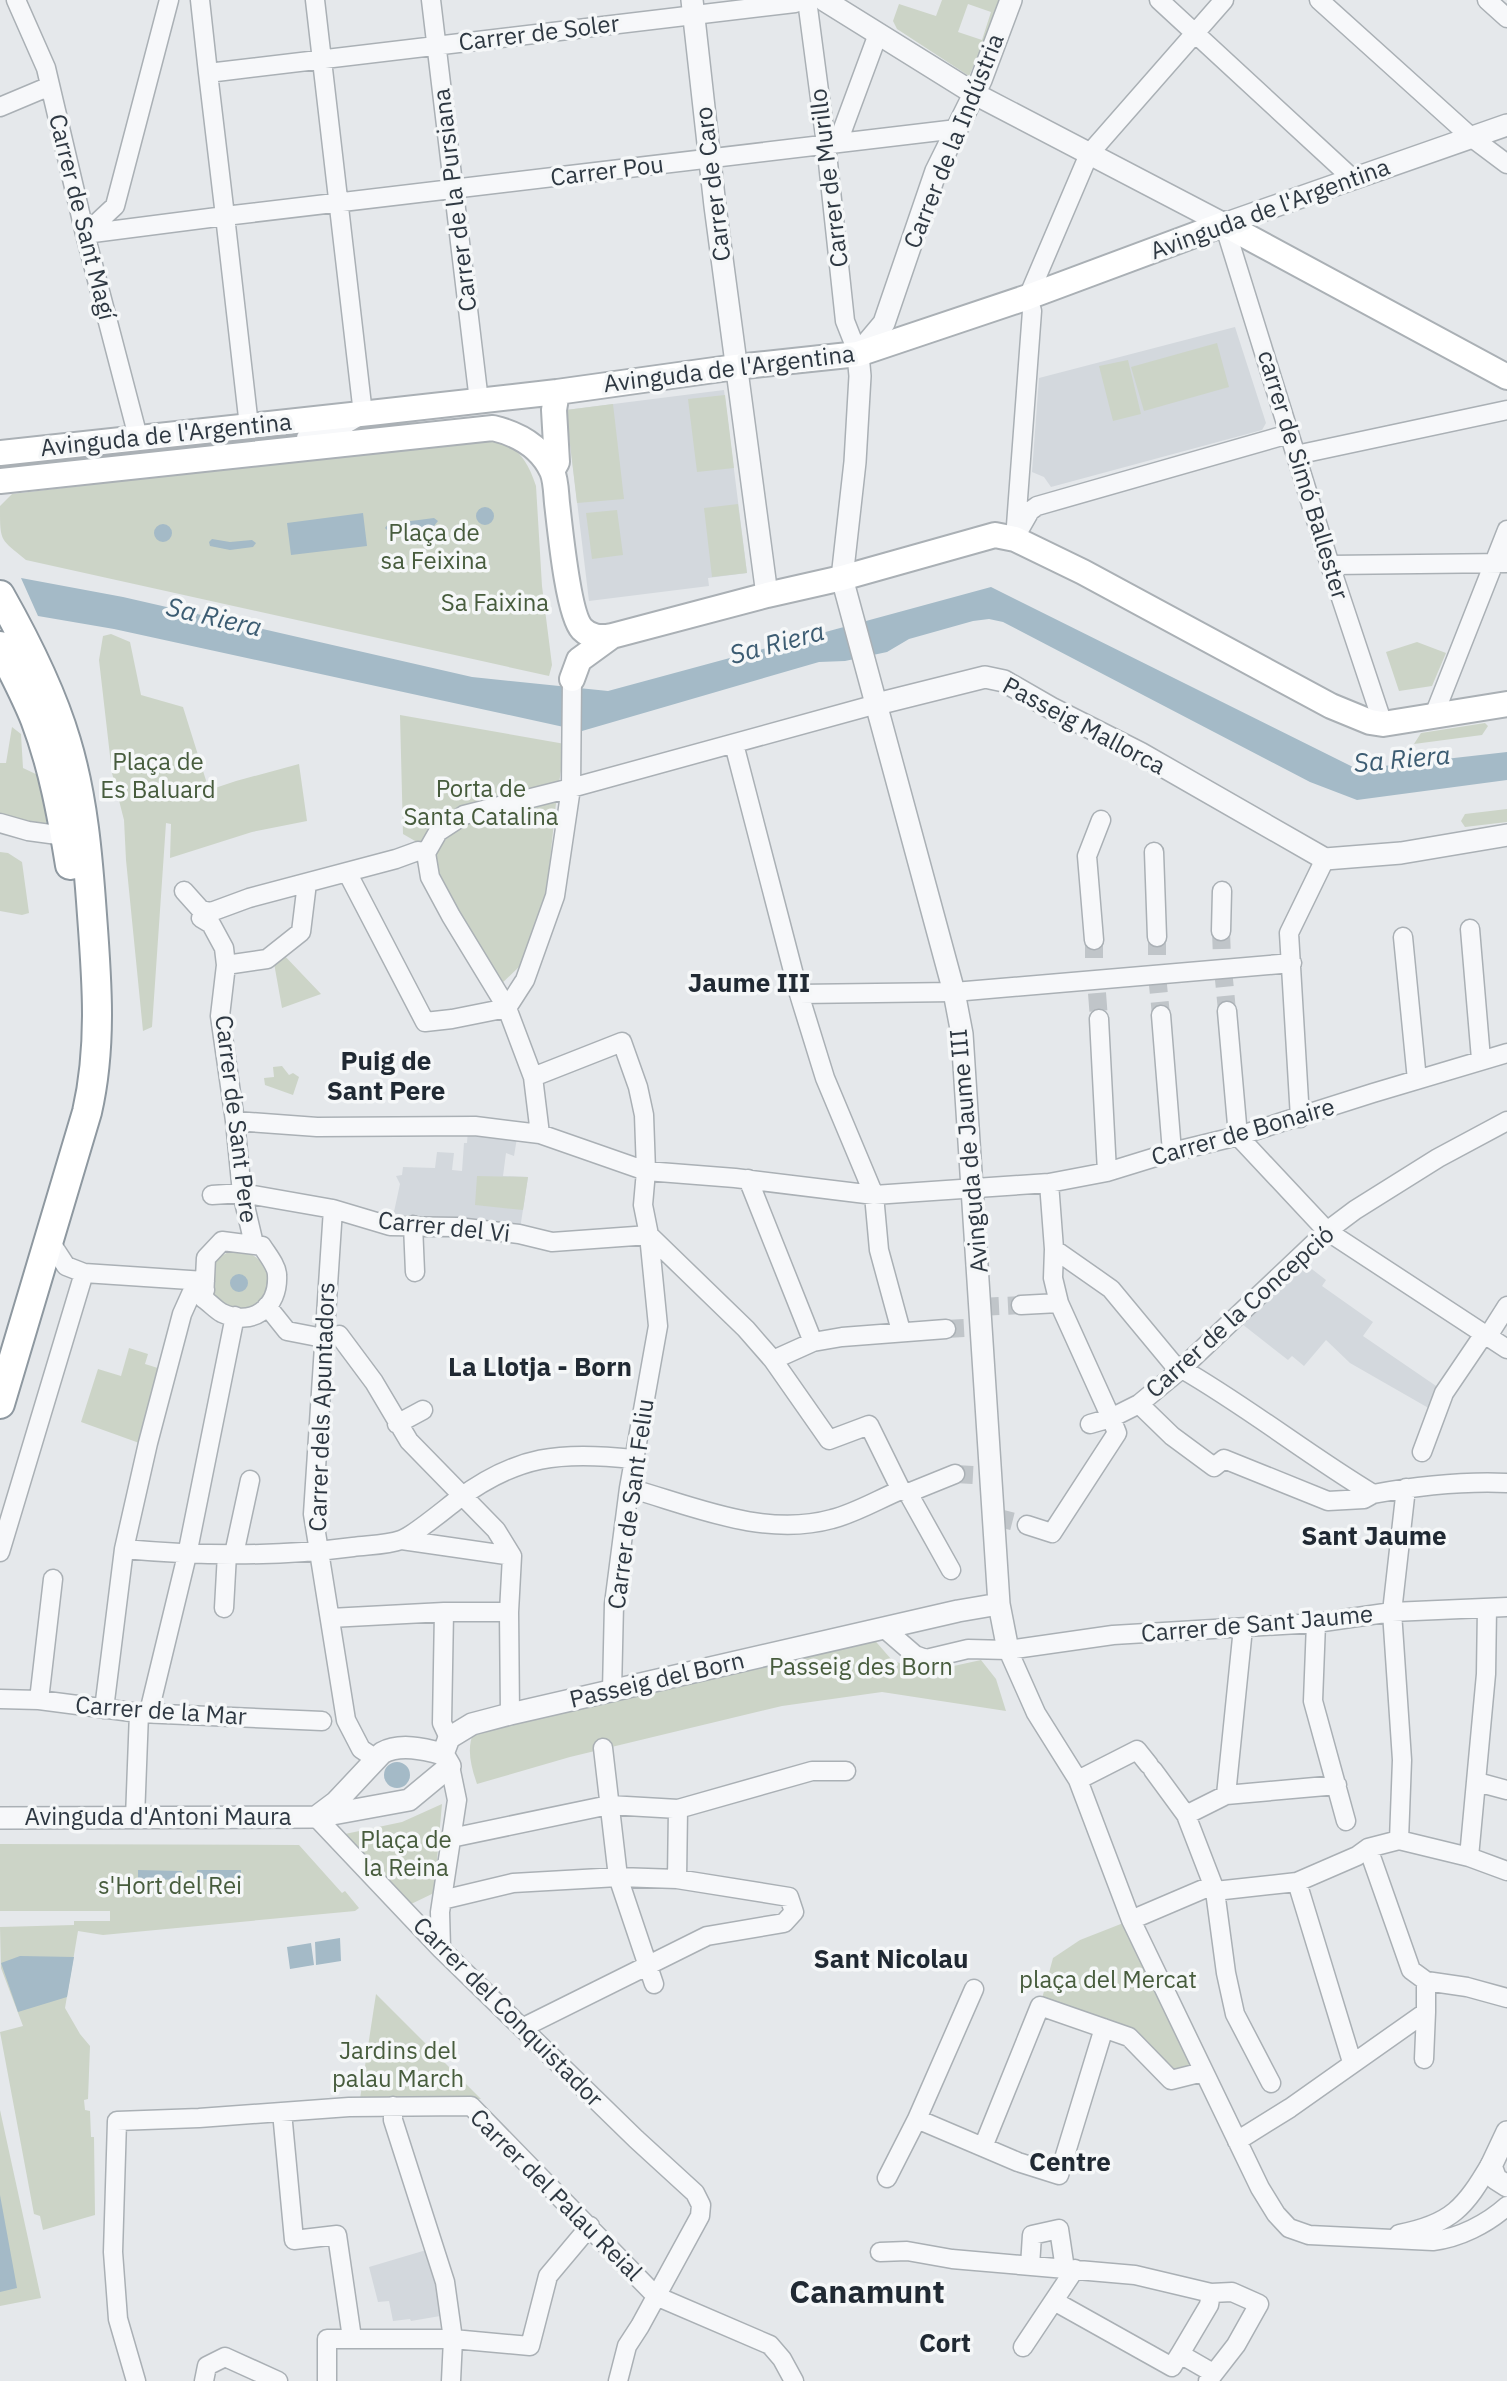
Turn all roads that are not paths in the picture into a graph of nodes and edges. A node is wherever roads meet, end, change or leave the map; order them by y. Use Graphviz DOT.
graph roads {
  1 [pos="16,0"];
  2 [pos="169,0"];
  3 [pos="200,0"];
  4 [pos="315,0"];
  5 [pos="431,0"];
  6 [pos="797,0"];
  7 [pos="807,0"];
  8 [pos="824,0"];
  9 [pos="1011,0"];
  10 [pos="1159,0"];
  11 [pos="1224,0"];
  12 [pos="1319,0"];
  13 [pos="693,7"];
  14 [pos="1195,33"];
  15 [pos="878,34"];
  16 [pos="436,45"];
  17 [pos="322,59"];
  18 [pos="208,73"];
  19 [pos="50,86"];
  20 [pos="975,94"];
  21 [pos="0,107"];
  22 [pos="1507,125"];
  23 [pos="957,129"];
  24 [pos="1471,137"];
  25 [pos="832,143"];
  26 [pos="1089,154"];
  27 [pos="709,158"];
  28 [pos="1507,163"];
  29 [pos="1353,179"];
  30 [pos="454,189"];
  31 [pos="340,203"];
  32 [pos="225,216"];
  33 [pos="1224,224"];
  34 [pos="85,234"];
  35 [pos="1028,297"];
  36 [pos="858,354"];
  37 [pos="736,368"];
  38 [pos="1507,377"];
  39 [pos="558,392"];
  40 [pos="479,401"];
  41 [pos="1507,410"];
  42 [pos="363,414"];
  43 [pos="249,426"];
  44 [pos="1289,434"];
  45 [pos="138,438"];
  46 [pos="288,449"];
  47 [pos="0,453"];
  48 [pos="1296,455"];
  49 [pos="181,461"];
  50 [pos="552,471"];
  51 [pos="0,481"];
  52 [pos="1507,530"];
  53 [pos="1016,539"];
  54 [pos="1500,564"];
  55 [pos="1330,565"];
  56 [pos="842,578"];
  57 [pos="0,595"];
  58 [pos="767,595"];
  59 [pos="612,636"];
  60 [pos="0,646"];
  61 [pos="572,680"];
  62 [pos="877,704"];
  63 [pos="1507,704"];
  64 [pos="1434,715"];
  65 [pos="1383,724"];
  66 [pos="734,744"];
  67 [pos="571,788"];
  68 [pos="1101,820"];
  69 [pos="0,824"];
  70 [pos="74,828"];
  71 [pos="1507,835"];
  72 [pos="1154,852"];
  73 [pos="426,853"];
  74 [pos="1325,859"];
  75 [pos="347,872"];
  76 [pos="307,883"];
  77 [pos="184,891"];
  78 [pos="1222,891"];
  79 [pos="201,918"];
  80 [pos="1470,929"];
  81 [pos="1221,931"];
  82 [pos="1157,937"];
  83 [pos="1403,937"];
  84 [pos="1094,940"];
  85 [pos="1292,963"];
  86 [pos="226,965"];
  87 [pos="954,992"];
  88 [pos="799,994"];
  89 [pos="507,1007"];
  90 [pos="1227,1011"];
  91 [pos="1161,1015"];
  92 [pos="1099,1018"];
  93 [pos="1507,1053"];
  94 [pos="1481,1059"];
  95 [pos="533,1077"];
  96 [pos="1417,1080"];
  97 [pos="1300,1118"];
  98 [pos="235,1121"];
  99 [pos="1507,1121"];
  100 [pos="540,1134"];
  101 [pos="1238,1136"];
  102 [pos="1172,1153"];
  103 [pos="646,1171"];
  104 [pos="1107,1172"];
  105 [pos="748,1179"];
  106 [pos="1048,1183"];
  107 [pos="974,1188"];
  108 [pos="242,1193"];
  109 [pos="212,1195"];
  110 [pos="874,1195"];
  111 [pos="333,1209"];
  112 [pos="413,1225"];
  113 [pos="1327,1231"];
  114 [pos="649,1236"];
  115 [pos="49,1240"];
  116 [pos="254,1244"];
  117 [pos="1054,1249"];
  118 [pos="415,1272"];
  119 [pos="84,1273"];
  120 [pos="205,1285"];
  121 [pos="1059,1303"];
  122 [pos="1021,1305"];
  123 [pos="267,1306"];
  124 [pos="1507,1306"];
  125 [pos="235,1316"];
  126 [pos="946,1329"];
  127 [pos="901,1331"];
  128 [pos="1485,1335"];
  129 [pos="323,1338"];
  130 [pos="813,1342"];
  131 [pos="0,1343"];
  132 [pos="1507,1349"];
  133 [pos="773,1360"];
  134 [pos="1181,1370"];
  135 [pos="1139,1404"];
  136 [pos="0,1405"];
  137 [pos="423,1410"];
  138 [pos="1111,1418"];
  139 [pos="397,1424"];
  140 [pos="1090,1424"];
  141 [pos="1422,1452"];
  142 [pos="633,1459"];
  143 [pos="955,1474"];
  144 [pos="250,1480"];
  145 [pos="1507,1483"];
  146 [pos="628,1488"];
  147 [pos="1406,1488"];
  148 [pos="904,1491"];
  149 [pos="1373,1494"];
  150 [pos="463,1495"];
  151 [pos="1027,1525"];
  152 [pos="402,1540"];
  153 [pos="124,1549"];
  154 [pos="318,1551"];
  155 [pos="0,1552"];
  156 [pos="231,1554"];
  157 [pos="187,1555"];
  158 [pos="512,1556"];
  159 [pos="951,1570"];
  160 [pos="53,1579"];
  161 [pos="999,1604"];
  162 [pos="1507,1607"];
  163 [pos="224,1608"];
  164 [pos="1487,1608"];
  165 [pos="444,1612"];
  166 [pos="509,1612"];
  167 [pos="1392,1612"];
  168 [pos="330,1618"];
  169 [pos="1316,1623"];
  170 [pos="1243,1628"];
  171 [pos="885,1629"];
  172 [pos="1009,1650"];
  173 [pos="612,1691"];
  174 [pos="0,1699"];
  175 [pos="39,1700"];
  176 [pos="104,1709"];
  177 [pos="144,1713"];
  178 [pos="509,1714"];
  179 [pos="322,1721"];
  180 [pos="603,1748"];
  181 [pos="407,1749"];
  182 [pos="447,1753"];
  183 [pos="375,1761"];
  184 [pos="846,1771"];
  185 [pos="1078,1780"];
  186 [pos="1477,1782"];
  187 [pos="1337,1785"];
  188 [pos="1507,1790"];
  189 [pos="421,1791"];
  190 [pos="1226,1795"];
  191 [pos="394,1802"];
  192 [pos="609,1805"];
  193 [pos="678,1809"];
  194 [pos="1186,1815"];
  195 [pos="316,1817"];
  196 [pos="0,1818"];
  197 [pos="135,1818"];
  198 [pos="1346,1821"];
  199 [pos="451,1838"];
  200 [pos="1399,1840"];
  201 [pos="1368,1848"];
  202 [pos="1469,1857"];
  203 [pos="1507,1871"];
  204 [pos="618,1877"];
  205 [pos="677,1880"];
  206 [pos="1297,1882"];
  207 [pos="1214,1888"];
  208 [pos="441,1905"];
  209 [pos="408,1913"];
  210 [pos="1131,1920"];
  211 [pos="441,1949"];
  212 [pos="646,1965"];
  213 [pos="1426,1981"];
  214 [pos="654,1984"];
  215 [pos="974,1989"];
  216 [pos="1507,1998"];
  217 [pos="1426,2012"];
  218 [pos="524,2027"];
  219 [pos="1104,2028"];
  220 [pos="1424,2059"];
  221 [pos="1352,2062"];
  222 [pos="1203,2072"];
  223 [pos="1271,2083"];
  224 [pos="393,2106"];
  225 [pos="282,2112"];
  226 [pos="917,2119"];
  227 [pos="1507,2132"];
  228 [pos="1237,2141"];
  229 [pos="983,2147"];
  230 [pos="1491,2163"];
  231 [pos="887,2178"];
  232 [pos="1507,2186"];
  233 [pos="1507,2206"];
  234 [pos="590,2225"];
  235 [pos="1378,2239"];
  236 [pos="880,2252"];
  237 [pos="1031,2266"];
  238 [pos="1070,2269"];
  239 [pos="1211,2293"];
  240 [pos="656,2296"];
  241 [pos="1054,2301"];
  242 [pos="352,2338"];
  243 [pos="453,2339"];
  244 [pos="1023,2347"];
  245 [pos="1180,2354"];
  246 [pos="1211,2377"];
  247 [pos="136,2381"];
  248 [pos="204,2381"];
  249 [pos="278,2381"];
  250 [pos="327,2381"];
  251 [pos="451,2381"];
  252 [pos="618,2381"];
  253 [pos="793,2381"];
  1 -- 19 [label="street, Carrer de Sant Magí"];
  2 -- 34 [label="street"];
  3 -- 18 [label="street"];
  4 -- 17 [label="street"];
  5 -- 16 [label="street, Carrer de la Pursiana"];
  6 -- 13 [label="street, Carrer de Soler"];
  7 -- 25 [label="street, Carrer de Murillo"];
  8 -- 15 [label="street"];
  9 -- 20 [label="street, Carrer de la Indústria"];
  10 -- 14 [label="street"];
  11 -- 14 [label="street"];
  12 -- 24 [label="street"];
  13 -- 16 [label="street, Carrer de Soler"];
  13 -- 27 [label="street, Carrer de Caro"];
  14 -- 26 [label="street"];
  14 -- 29 [label="street"];
  15 -- 20 [label="street"];
  15 -- 25 [label="street"];
  16 -- 17 [label="street, Carrer de Soler"];
  16 -- 30 [label="street, Carrer de la Pursiana"];
  17 -- 18 [label="street, Carrer de Soler"];
  17 -- 31 [label="street"];
  18 -- 32 [label="street"];
  19 -- 21 [label="street"];
  19 -- 34 [label="street, Carrer de Sant Magí"];
  20 -- 23 [label="street, Carrer de la Indústria"];
  20 -- 26 [label="street"];
  22 -- 24 [label="street, Avinguda de l'Argentina"];
  23 -- 25 [label="street, Carrer Pou"];
  23 -- 36 [label="street, Carrer de la Indústria"];
  24 -- 28 [label="street"];
  24 -- 29 [label="street, Avinguda de l'Argentina"];
  25 -- 27 [label="street, Carrer Pou"];
  25 -- 36 [label="street, Carrer de Murillo"];
  26 -- 33 [label="street"];
  26 -- 35 [label="street"];
  27 -- 30 [label="street, Carrer Pou"];
  27 -- 37 [label="street, Carrer de Caro"];
  29 -- 33 [label="street, Avinguda de l'Argentina"];
  30 -- 31 [label="street, Carrer Pou"];
  30 -- 40 [label="street, Carrer de la Pursiana"];
  31 -- 32 [label="street, Carrer Pou"];
  31 -- 42 [label="street"];
  32 -- 34 [label="street, Carrer Pou"];
  32 -- 43 [label="street"];
  33 -- 35 [label="main road, Avinguda de l'Argentina"];
  33 -- 38 [label="main road"];
  33 -- 44 [label="street, carrer de Simó Ballester"];
  34 -- 45 [label="street, Carrer de Sant Magí"];
  35 -- 36 [label="main road, Avinguda de l'Argentina"];
  35 -- 53 [label="street"];
  36 -- 37 [label="main road, Avinguda de l'Argentina"];
  36 -- 56 [label="street"];
  37 -- 39 [label="main road, Avinguda de l'Argentina"];
  37 -- 58 [label="street, Carrer de Caro"];
  39 -- 40 [label="main road, Avinguda de l'Argentina"];
  39 -- 50 [label="main road"];
  40 -- 42 [label="main road, Avinguda de l'Argentina"];
  41 -- 48 [label="street"];
  42 -- 43 [label="main road, Avinguda de l'Argentina"];
  42 -- 46 [label="street"];
  43 -- 45 [label="main road, Avinguda de l'Argentina"];
  44 -- 48 [label="street, carrer de Simó Ballester"];
  44 -- 53 [label="street"];
  45 -- 47 [label="main road, Avinguda de l'Argentina"];
  45 -- 49 [label="main road"];
  46 -- 49 [label="main road, Avinguda de l'Argentina"];
  46 -- 50 [label="main road, Avinguda de l'Argentina"];
  48 -- 55 [label="street, carrer de Simó Ballester"];
  49 -- 51 [label="main road, Avinguda de l'Argentina"];
  50 -- 59 [label="main road"];
  52 -- 54 [label="street"];
  53 -- 56 [label="main road"];
  53 -- 65 [label="main road"];
  54 -- 55 [label="street"];
  54 -- 64 [label="street"];
  55 -- 65 [label="street, carrer de Simó Ballester"];
  56 -- 58 [label="main road"];
  56 -- 62 [label="street, Avinguda de Jaume III"];
  57 -- 70 [label="highway"];
  58 -- 59 [label="main road"];
  59 -- 61 [label="main road"];
  60 -- 70 [label="highway"];
  61 -- 67 [label="street"];
  62 -- 66 [label="street, Passeig Mallorca"];
  62 -- 74 [label="street, Passeig Mallorca"];
  62 -- 87 [label="street, Avinguda de Jaume III"];
  63 -- 64 [label="main road"];
  64 -- 65 [label="main road"];
  66 -- 67 [label="street, Passeig Mallorca"];
  66 -- 88 [label="street"];
  67 -- 73 [label="street, Passeig Mallorca"];
  67 -- 89 [label="street"];
  68 -- 84 [label="street"];
  69 -- 70 [label="street"];
  70 -- 115 [label="highway"];
  70 -- 131 [label="highway"];
  71 -- 74 [label="street"];
  72 -- 82 [label="street"];
  73 -- 75 [label="street"];
  73 -- 89 [label="street"];
  74 -- 85 [label="street"];
  75 -- 76 [label="street"];
  75 -- 89 [label="street"];
  76 -- 77 [label="street"];
  76 -- 86 [label="street"];
  78 -- 81 [label="street"];
  79 -- 86 [label="street, Carrer de Sant Pere"];
  80 -- 94 [label="street"];
  83 -- 96 [label="street"];
  85 -- 87 [label="street"];
  85 -- 97 [label="street"];
  86 -- 98 [label="street, Carrer de Sant Pere"];
  87 -- 88 [label="street"];
  87 -- 107 [label="street, Avinguda de Jaume III"];
  88 -- 110 [label="street"];
  89 -- 95 [label="street"];
  90 -- 101 [label="street"];
  91 -- 102 [label="street"];
  92 -- 104 [label="street"];
  93 -- 94 [label="street, Carrer de Bonaire"];
  94 -- 96 [label="street, Carrer de Bonaire"];
  95 -- 100 [label="street"];
  95 -- 103 [label="street, Carrer de Sant Feliu"];
  96 -- 97 [label="street, Carrer de Bonaire"];
  97 -- 101 [label="street, Carrer de Bonaire"];
  98 -- 100 [label="street, Carrer de Bonaire"];
  98 -- 108 [label="street, Carrer de Sant Pere"];
  99 -- 113 [label="street, Carrer de la Concepció"];
  100 -- 103 [label="street, Carrer de Bonaire"];
  101 -- 102 [label="street, Carrer de Bonaire"];
  101 -- 113 [label="street"];
  102 -- 104 [label="street, Carrer de Bonaire"];
  103 -- 105 [label="street, Carrer de Bonaire"];
  103 -- 114 [label="street, Carrer de Sant Feliu"];
  104 -- 106 [label="street, Carrer de Bonaire"];
  105 -- 110 [label="street, Carrer de Bonaire"];
  105 -- 130 [label="street"];
  106 -- 107 [label="street, Carrer de Bonaire"];
  106 -- 117 [label="street"];
  107 -- 110 [label="street, Carrer de Bonaire"];
  107 -- 161 [label="street, Avinguda de Jaume III"];
  108 -- 109 [label="street, Carrer del Vi"];
  108 -- 111 [label="street, Carrer del Vi"];
  108 -- 116 [label="street, Carrer de Sant Pere"];
  110 -- 127 [label="street"];
  111 -- 112 [label="street, Carrer del Vi"];
  111 -- 129 [label="street, Carrer dels Apuntadors"];
  112 -- 114 [label="street, Carrer del Vi"];
  112 -- 118 [label="street"];
  113 -- 128 [label="street"];
  113 -- 134 [label="street, Carrer de la Concepció"];
  114 -- 133 [label="street"];
  114 -- 142 [label="street, Carrer de Sant Feliu"];
  115 -- 119 [label="street"];
  115 -- 136 [label="highway"];
  116 -- 120 [label="street"];
  116 -- 123 [label="street"];
  117 -- 121 [label="street"];
  117 -- 134 [label="street"];
  119 -- 120 [label="street"];
  119 -- 155 [label="street"];
  120 -- 125 [label="street"];
  120 -- 153 [label="street"];
  121 -- 122 [label="street"];
  121 -- 138 [label="street"];
  123 -- 125 [label="street"];
  123 -- 129 [label="street"];
  124 -- 128 [label="street"];
  125 -- 157 [label="street"];
  126 -- 127 [label="street"];
  127 -- 130 [label="street"];
  128 -- 132 [label="street"];
  128 -- 141 [label="street"];
  129 -- 139 [label="street"];
  129 -- 154 [label="street, Carrer dels Apuntadors"];
  130 -- 133 [label="street"];
  133 -- 148 [label="street"];
  134 -- 135 [label="street, Carrer de la Concepció"];
  134 -- 149 [label="street"];
  135 -- 138 [label="street, Carrer de la Concepció"];
  135 -- 149 [label="street"];
  137 -- 139 [label="street"];
  138 -- 140 [label="street, Carrer de la Concepció"];
  138 -- 151 [label="street"];
  139 -- 150 [label="street"];
  142 -- 146 [label="street, Carrer de Sant Feliu"];
  142 -- 150 [label="street"];
  143 -- 148 [label="street"];
  144 -- 156 [label="street"];
  145 -- 147 [label="street"];
  146 -- 148 [label="street"];
  146 -- 173 [label="street, Carrer de Sant Feliu"];
  147 -- 149 [label="street"];
  147 -- 167 [label="street"];
  148 -- 159 [label="street"];
  150 -- 152 [label="street"];
  150 -- 158 [label="street"];
  152 -- 154 [label="street"];
  152 -- 158 [label="street"];
  153 -- 157 [label="street"];
  153 -- 176 [label="street"];
  154 -- 156 [label="street"];
  154 -- 168 [label="street, Carrer dels Apuntadors"];
  156 -- 157 [label="street"];
  156 -- 163 [label="street"];
  157 -- 177 [label="street"];
  158 -- 166 [label="street"];
  160 -- 175 [label="street"];
  161 -- 171 [label="street, Passeig del Born"];
  161 -- 172 [label="street, Avinguda de Jaume III"];
  162 -- 164 [label="street, Carrer de Sant Jaume"];
  164 -- 167 [label="street, Carrer de Sant Jaume"];
  164 -- 186 [label="street"];
  165 -- 166 [label="street"];
  165 -- 168 [label="street"];
  165 -- 182 [label="street"];
  166 -- 178 [label="street"];
  167 -- 169 [label="street, Carrer de Sant Jaume"];
  167 -- 200 [label="street"];
  168 -- 183 [label="street, Carrer dels Apuntadors"];
  169 -- 170 [label="street, Carrer de Sant Jaume"];
  169 -- 187 [label="street"];
  170 -- 172 [label="street, Carrer de Sant Jaume"];
  170 -- 190 [label="street"];
  171 -- 172 [label="street, Carrer de Sant Jaume"];
  171 -- 173 [label="street, Passeig del Born"];
  172 -- 185 [label="street"];
  173 -- 178 [label="street, Passeig del Born"];
  174 -- 175 [label="street, Carrer de la Mar"];
  175 -- 176 [label="street, Carrer de la Mar"];
  176 -- 177 [label="street, Carrer de la Mar"];
  177 -- 179 [label="street, Carrer de la Mar"];
  177 -- 197 [label="street"];
  178 -- 182 [label="street, Passeig del Born"];
  180 -- 192 [label="street"];
  181 -- 182 [label="street"];
  181 -- 183 [label="street"];
  181 -- 189 [label="street"];
  182 -- 189 [label="street"];
  182 -- 199 [label="street"];
  183 -- 191 [label="street"];
  183 -- 195 [label="street"];
  184 -- 193 [label="street"];
  185 -- 194 [label="street"];
  185 -- 210 [label="street"];
  186 -- 188 [label="street"];
  186 -- 202 [label="street"];
  187 -- 190 [label="street"];
  187 -- 198 [label="street"];
  189 -- 191 [label="street"];
  190 -- 194 [label="street"];
  191 -- 195 [label="street"];
  192 -- 193 [label="street"];
  192 -- 199 [label="street"];
  192 -- 204 [label="street"];
  193 -- 205 [label="street"];
  194 -- 207 [label="street"];
  195 -- 197 [label="street, Avinguda d'Antoni Maura"];
  195 -- 209 [label="street, Carrer del Conquistador"];
  196 -- 197 [label="street, Avinguda d'Antoni Maura"];
  199 -- 208 [label="street"];
  200 -- 201 [label="street"];
  200 -- 202 [label="street"];
  201 -- 206 [label="street"];
  201 -- 213 [label="street"];
  202 -- 203 [label="street"];
  204 -- 205 [label="street"];
  204 -- 208 [label="street"];
  204 -- 212 [label="street"];
  205 -- 212 [label="street"];
  206 -- 207 [label="street"];
  206 -- 221 [label="street"];
  207 -- 210 [label="street"];
  207 -- 223 [label="street"];
  208 -- 209 [label="street"];
  208 -- 211 [label="street"];
  209 -- 211 [label="street, Carrer del Conquistador"];
  210 -- 222 [label="street"];
  211 -- 218 [label="street, Carrer del Conquistador"];
  212 -- 214 [label="street"];
  212 -- 218 [label="street"];
  213 -- 216 [label="street"];
  213 -- 217 [label="street"];
  215 -- 226 [label="street"];
  217 -- 220 [label="street"];
  217 -- 221 [label="street"];
  218 -- 240 [label="street, Carrer del Conquistador"];
  219 -- 222 [label="street"];
  219 -- 229 [label="street"];
  219 -- 229 [label="street"];
  221 -- 228 [label="street"];
  222 -- 228 [label="street"];
  224 -- 225 [label="street, Carrer del Palau Reial"];
  224 -- 234 [label="street, Carrer del Palau Reial"];
  224 -- 243 [label="street"];
  225 -- 242 [label="street"];
  225 -- 247 [label="street, Carrer del Palau Reial"];
  226 -- 229 [label="street"];
  226 -- 231 [label="street"];
  227 -- 230 [label="street"];
  228 -- 235 [label="street"];
  230 -- 232 [label="street"];
  230 -- 235 [label="street"];
  233 -- 235 [label="street"];
  234 -- 240 [label="street, Carrer del Palau Reial"];
  234 -- 243 [label="street"];
  236 -- 237 [label="street"];
  237 -- 238 [label="street"];
  237 -- 238 [label="street"];
  238 -- 239 [label="street"];
  238 -- 241 [label="street"];
  239 -- 245 [label="street"];
  239 -- 246 [label="street"];
  240 -- 252 [label="street"];
  240 -- 253 [label="street, Carrer del Palau Reial"];
  241 -- 244 [label="street"];
  241 -- 245 [label="street"];
  242 -- 243 [label="street"];
  242 -- 250 [label="street"];
  243 -- 251 [label="street"];
  245 -- 246 [label="street"];
  248 -- 249 [label="street"];
}
